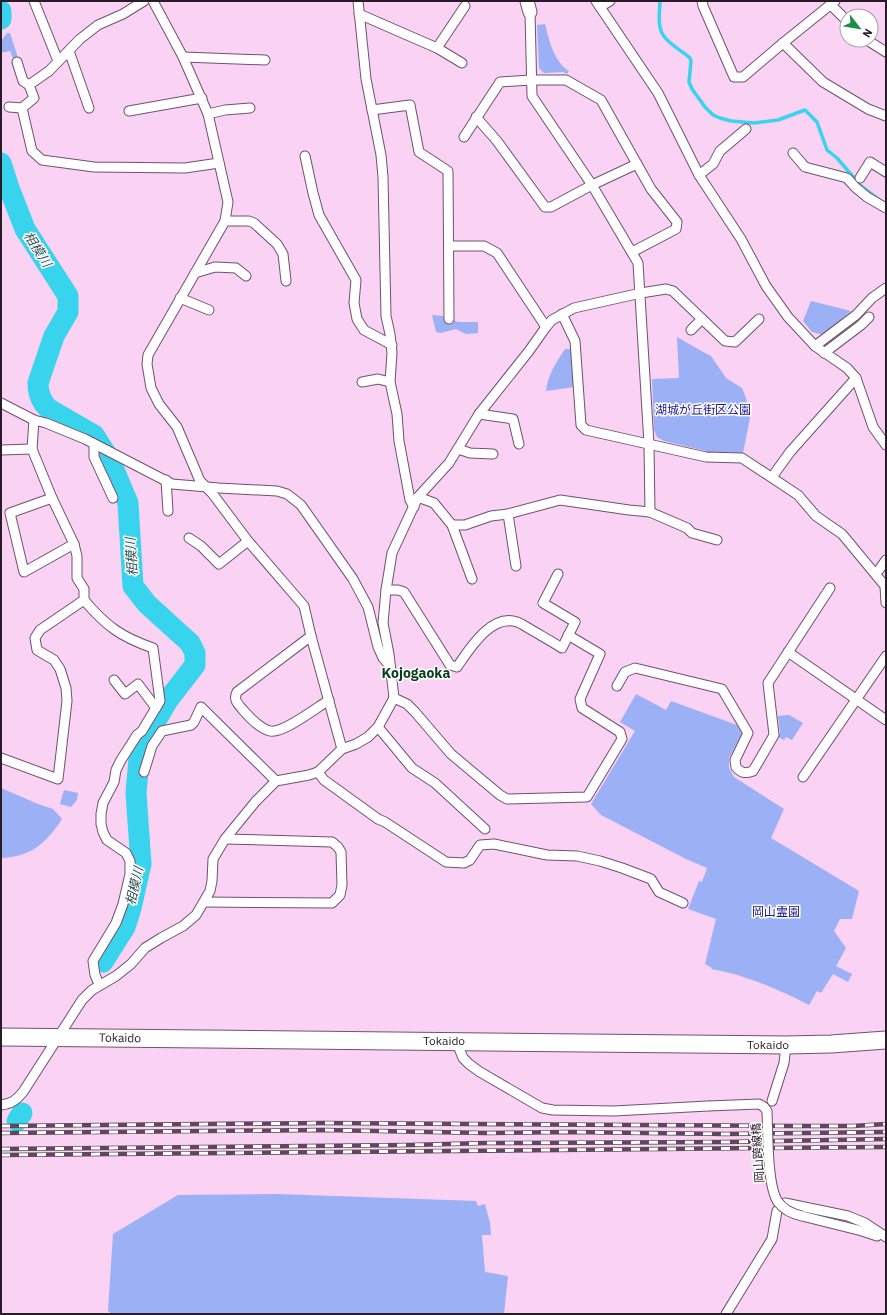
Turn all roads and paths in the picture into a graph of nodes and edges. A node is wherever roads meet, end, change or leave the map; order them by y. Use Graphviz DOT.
graph roads {
  1 [pos="34,1"];
  2 [pos="144,1"];
  3 [pos="358,1"];
  4 [pos="610,1"];
  5 [pos="711,1"];
  6 [pos="156,3"];
  7 [pos="833,3"];
  8 [pos="598,4"];
  9 [pos="702,4"];
  10 [pos="465,6"];
  11 [pos="529,6"];
  12 [pos="359,14"];
  13 [pos="783,43"];
  14 [pos="437,48"];
  15 [pos="69,51"];
  16 [pos="183,57"];
  17 [pos="265,60"];
  18 [pos="58,61"];
  19 [pos="17,62"];
  20 [pos="462,63"];
  21 [pos="531,80"];
  22 [pos="29,85"];
  23 [pos="202,98"];
  24 [pos="9,107"];
  25 [pos="22,108"];
  26 [pos="89,108"];
  27 [pos="250,108"];
  28 [pos="372,110"];
  29 [pos="129,111"];
  30 [pos="208,114"];
  31 [pos="886,116"];
  32 [pos="476,117"];
  33 [pos="746,129"];
  34 [pos="464,136"];
  35 [pos="793,153"];
  36 [pos="305,156"];
  37 [pos="219,163"];
  38 [pos="637,164"];
  39 [pos="886,172"];
  40 [pos="699,175"];
  41 [pos="860,178"];
  42 [pos="592,185"];
  43 [pos="886,208"];
  44 [pos="225,221"];
  45 [pos="449,246"];
  46 [pos="632,252"];
  47 [pos="195,273"];
  48 [pos="246,276"];
  49 [pos="286,281"];
  50 [pos="886,288"];
  51 [pos="640,293"];
  52 [pos="180,298"];
  53 [pos="209,310"];
  54 [pos="562,314"];
  55 [pos="869,317"];
  56 [pos="449,319"];
  57 [pos="702,319"];
  58 [pos="759,319"];
  59 [pos="546,327"];
  60 [pos="691,330"];
  61 [pos="392,346"];
  62 [pos="815,346"];
  63 [pos="824,353"];
  64 [pos="856,378"];
  65 [pos="362,382"];
  66 [pos="390,382"];
  67 [pos="1,403"];
  68 [pos="479,414"];
  69 [pos="34,420"];
  70 [pos="519,444"];
  71 [pos="649,444"];
  72 [pos="96,445"];
  73 [pos="886,445"];
  74 [pos="32,449"];
  75 [pos="458,449"];
  76 [pos="1,450"];
  77 [pos="493,454"];
  78 [pos="772,477"];
  79 [pos="166,480"];
  80 [pos="206,487"];
  81 [pos="418,497"];
  82 [pos="52,498"];
  83 [pos="113,498"];
  84 [pos="414,507"];
  85 [pos="168,511"];
  86 [pos="650,512"];
  87 [pos="508,514"];
  88 [pos="452,525"];
  89 [pos="189,538"];
  90 [pos="717,540"];
  91 [pos="248,541"];
  92 [pos="74,544"];
  93 [pos="886,560"];
  94 [pos="516,566"];
  95 [pos="558,574"];
  96 [pos="876,574"];
  97 [pos="472,580"];
  98 [pos="830,588"];
  99 [pos="386,590"];
  100 [pos="84,600"];
  101 [pos="886,603"];
  102 [pos="568,635"];
  103 [pos="311,636"];
  104 [pos="788,652"];
  105 [pos="886,656"];
  106 [pos="390,666"];
  107 [pos="114,680"];
  108 [pos="617,686"];
  109 [pos="394,698"];
  110 [pos="329,700"];
  111 [pos="856,700"];
  112 [pos="156,708"];
  113 [pos="886,720"];
  114 [pos="378,727"];
  115 [pos="342,749"];
  116 [pos="1,758"];
  117 [pos="144,772"];
  118 [pos="318,772"];
  119 [pos="803,777"];
  120 [pos="276,781"];
  121 [pos="485,829"];
  122 [pos="225,839"];
  123 [pos="204,902"];
  124 [pos="683,903"];
  125 [pos="100,984"];
  126 [pos="1,1037"];
  127 [pos="58,1037"];
  128 [pos="886,1040"];
  129 [pos="456,1041"];
  130 [pos="786,1045"];
  131 [pos="772,1101"];
  132 [pos="1,1105"];
  133 [pos="886,1238"];
  134 [pos="726,1314"];
  1 -- 18 [label="street"];
  2 -- 15 [label="street"];
  3 -- 12 [label="street"];
  4 -- 8 [label="street"];
  5 -- 9 [label="street"];
  6 -- 16 [label="street"];
  7 -- 13 [label="street"];
  8 -- 40 [label="street"];
  9 -- 13 [label="street"];
  10 -- 14 [label="street"];
  11 -- 21 [label="street"];
  12 -- 14 [label="street"];
  12 -- 28 [label="street"];
  13 -- 31 [label="street"];
  14 -- 20 [label="street"];
  15 -- 18 [label="street"];
  15 -- 26 [label="street"];
  16 -- 17 [label="street"];
  16 -- 23 [label="street"];
  18 -- 22 [label="street"];
  19 -- 22 [label="street"];
  21 -- 32 [label="street"];
  21 -- 38 [label="street"];
  21 -- 42 [label="street"];
  22 -- 25 [label="street"];
  23 -- 29 [label="street"];
  23 -- 30 [label="street"];
  24 -- 25 [label="street"];
  25 -- 37 [label="street"];
  27 -- 30 [label="street"];
  28 -- 45 [label="street"];
  28 -- 61 [label="street"];
  30 -- 37 [label="street"];
  32 -- 34 [label="street"];
  32 -- 42 [label="street"];
  33 -- 40 [label="street"];
  35 -- 43 [label="street"];
  36 -- 61 [label="street"];
  37 -- 44 [label="street"];
  38 -- 42 [label="street"];
  38 -- 46 [label="street"];
  39 -- 41 [label="street"];
  40 -- 62 [label="street"];
  42 -- 46 [label="street"];
  44 -- 47 [label="street"];
  44 -- 49 [label="street"];
  45 -- 56 [label="street"];
  45 -- 59 [label="street"];
  46 -- 51 [label="street"];
  47 -- 48 [label="street"];
  47 -- 52 [label="street"];
  50 -- 62 [label="street"];
  51 -- 54 [label="street"];
  51 -- 57 [label="street"];
  51 -- 71 [label="street"];
  52 -- 53 [label="street"];
  52 -- 80 [label="street"];
  54 -- 59 [label="street"];
  54 -- 71 [label="street"];
  55 -- 63 [label="street"];
  57 -- 58 [label="street"];
  57 -- 60 [label="street"];
  59 -- 68 [label="street"];
  61 -- 66 [label="street"];
  62 -- 63 [label="street"];
  63 -- 64 [label="street"];
  64 -- 73 [label="street"];
  64 -- 78 [label="street"];
  65 -- 66 [label="street"];
  66 -- 84 [label="street"];
  67 -- 69 [label="street"];
  68 -- 70 [label="street"];
  68 -- 75 [label="street"];
  69 -- 72 [label="street"];
  69 -- 74 [label="street"];
  71 -- 78 [label="street"];
  71 -- 86 [label="street"];
  72 -- 79 [label="street"];
  72 -- 83 [label="street"];
  74 -- 76 [label="street"];
  74 -- 82 [label="street"];
  75 -- 77 [label="street"];
  75 -- 81 [label="street"];
  78 -- 96 [label="street"];
  79 -- 80 [label="street"];
  79 -- 85 [label="street"];
  80 -- 91 [label="street"];
  80 -- 106 [label="street"];
  81 -- 84 [label="street"];
  81 -- 88 [label="street"];
  82 -- 92 [label="street"];
  82 -- 92 [label="street"];
  84 -- 99 [label="street"];
  86 -- 87 [label="street"];
  86 -- 90 [label="street"];
  87 -- 88 [label="street"];
  87 -- 94 [label="street"];
  88 -- 97 [label="street"];
  89 -- 91 [label="street"];
  91 -- 103 [label="street"];
  92 -- 100 [label="street"];
  93 -- 96 [label="street"];
  95 -- 102 [label="street"];
  96 -- 101 [label="street"];
  98 -- 104 [label="street"];
  99 -- 102 [label="street"];
  99 -- 106 [label="street"];
  100 -- 112 [label="street"];
  100 -- 116 [label="street"];
  102 -- 109 [label="street"];
  103 -- 110 [label="street"];
  103 -- 110 [label="street"];
  104 -- 108 [label="street"];
  104 -- 111 [label="street"];
  105 -- 111 [label="street"];
  106 -- 109 [label="street"];
  107 -- 112 [label="street"];
  109 -- 114 [label="street"];
  110 -- 115 [label="street"];
  111 -- 113 [label="street"];
  111 -- 119 [label="street"];
  112 -- 125 [label="street"];
  114 -- 115 [label="street"];
  114 -- 121 [label="street"];
  115 -- 118 [label="street"];
  117 -- 120 [label="street"];
  118 -- 120 [label="street"];
  118 -- 124 [label="street"];
  120 -- 122 [label="street"];
  122 -- 123 [label="street"];
  122 -- 123 [label="street"];
  123 -- 125 [label="street"];
  125 -- 127 [label="street"];
  126 -- 127 [label="highway, Tokaido"];
  127 -- 129 [label="highway, Tokaido"];
  127 -- 132 [label="street"];
  128 -- 130 [label="highway, Tokaido"];
  129 -- 130 [label="highway, Tokaido"];
  129 -- 133 [label="street, 岡山跨線橋, bridge"];
  130 -- 131 [label="street"];
  133 -- 134 [label="street"];
}
